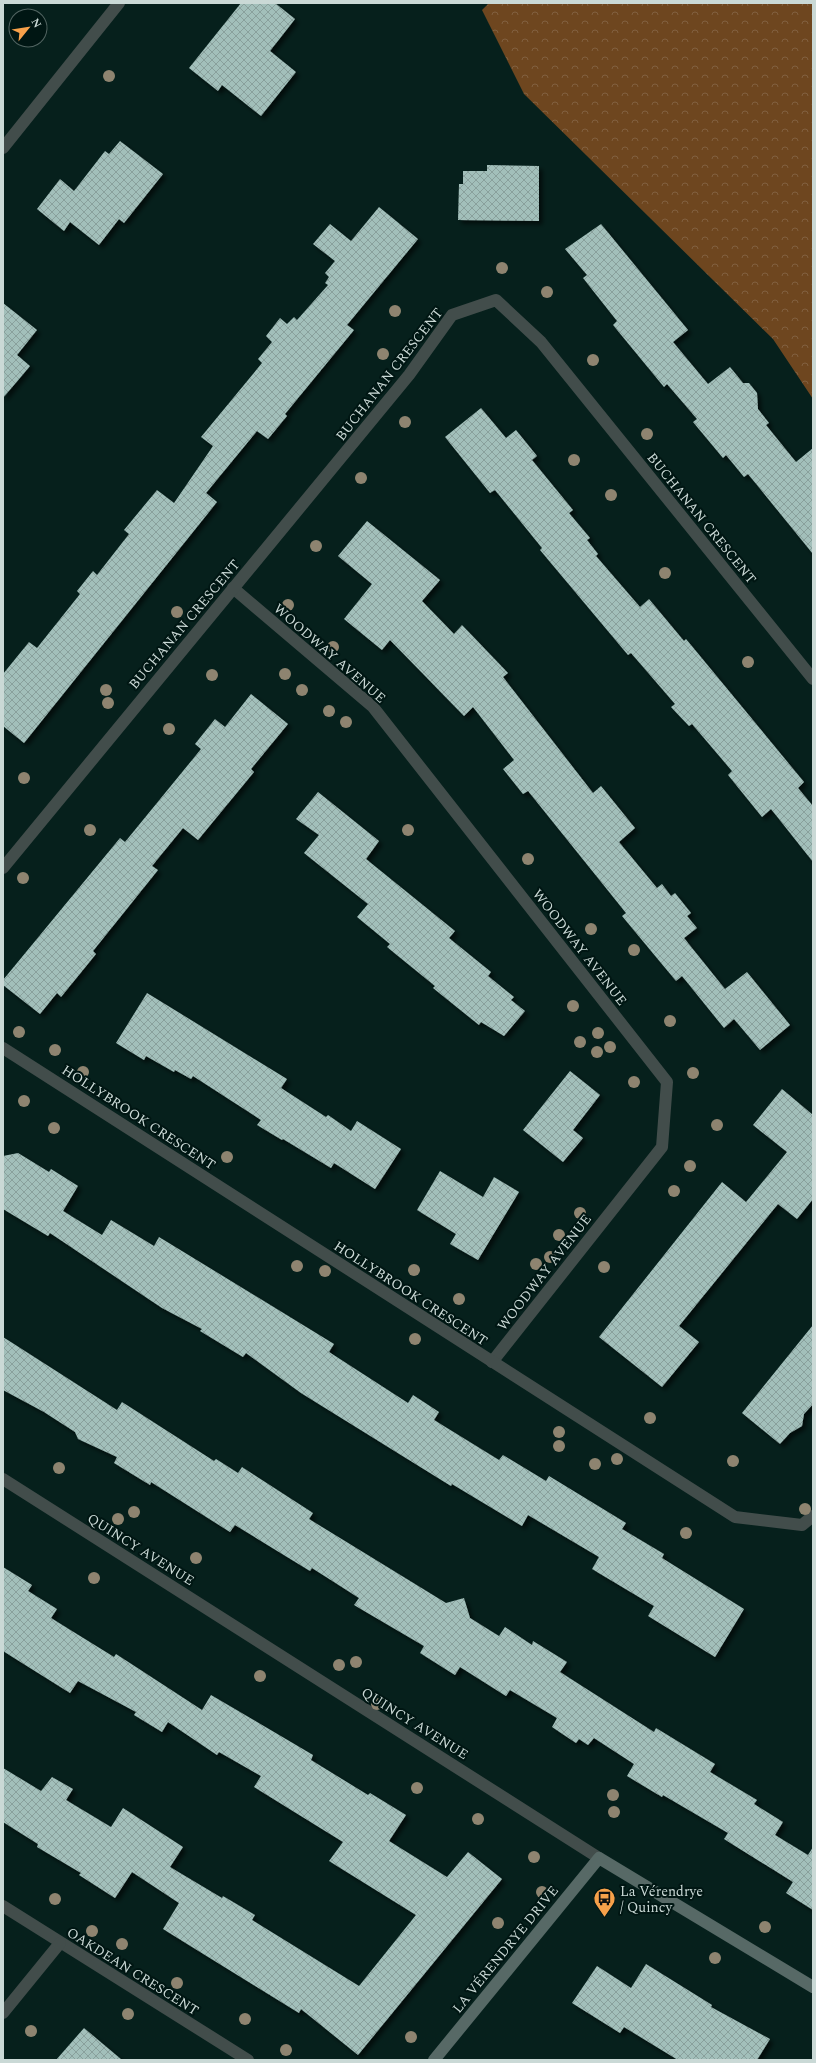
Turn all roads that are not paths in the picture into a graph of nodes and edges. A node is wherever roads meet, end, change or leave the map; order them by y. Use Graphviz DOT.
graph roads {
  1 [pos="119,3"];
  2 [pos="3,148"];
  3 [pos="233,588"];
  4 [pos="813,679"];
  5 [pos="3,868"];
  6 [pos="3,1048"];
  7 [pos="492,1362"];
  8 [pos="3,1479"];
  9 [pos="813,1516"];
  10 [pos="599,1858"];
  11 [pos="3,1906"];
  12 [pos="60,1943"];
  13 [pos="813,1987"];
  14 [pos="3,2013"];
  15 [pos="248,2060"];
  16 [pos="434,2060"];
  1 -- 2 [label="street"];
  3 -- 4 [label="street, BUCHANAN CRESCENT"];
  3 -- 5 [label="street, BUCHANAN CRESCENT"];
  3 -- 7 [label="street, WOODWAY AVENUE"];
  6 -- 7 [label="street, HOLLYBROOK CRESCENT"];
  7 -- 9 [label="street, HOLLYBROOK CRESCENT"];
  8 -- 10 [label="street, QUINCY AVENUE"];
  10 -- 13 [label="street, QUINCY AVENUE"];
  10 -- 16 [label="street, LA VÉRENDRYE DRIVE"];
  11 -- 12 [label="street, OAKDEAN CRESCENT"];
  12 -- 14 [label="street"];
  12 -- 15 [label="street, OAKDEAN CRESCENT"];
}
